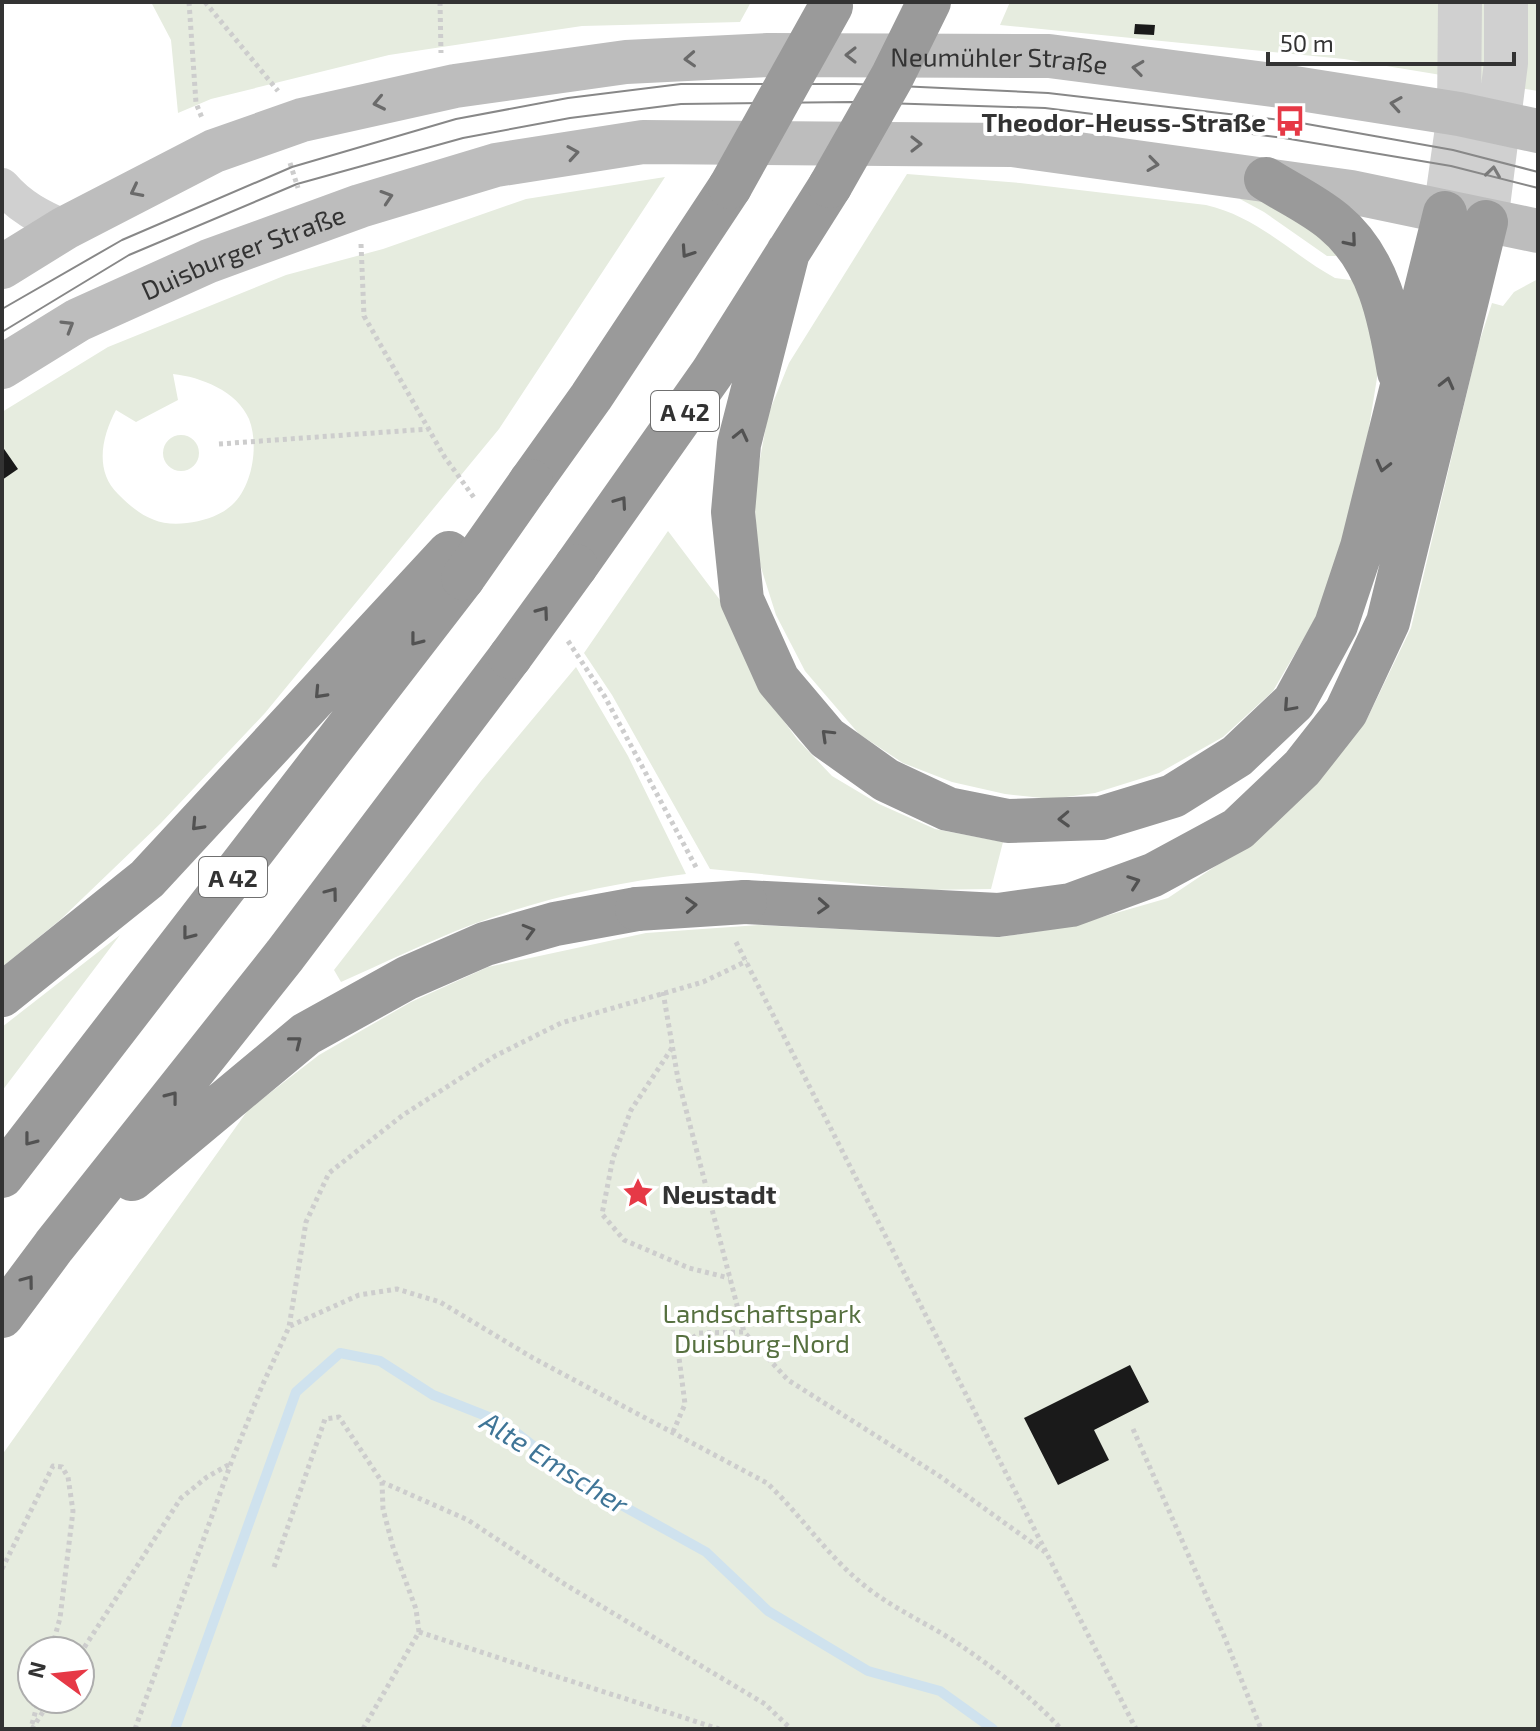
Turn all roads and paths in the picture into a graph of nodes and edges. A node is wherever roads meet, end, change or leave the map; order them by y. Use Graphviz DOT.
graph roads {
  1 [pos="189,2"];
  2 [pos="205,2"];
  3 [pos="440,2"];
  4 [pos="929,2"];
  5 [pos="1460,2"];
  6 [pos="1506,2"];
  7 [pos="832,4"];
  8 [pos="450,87"];
  9 [pos="302,120"];
  10 [pos="1499,123"];
  11 [pos="214,151"];
  12 [pos="1266,179"];
  13 [pos="2,186"];
  14 [pos="1445,213"];
  15 [pos="1486,222"];
  16 [pos="65,228"];
  17 [pos="1538,231"];
  18 [pos="788,252"];
  19 [pos="2,267"];
  20 [pos="2,367"];
  21 [pos="1402,390"];
  22 [pos="429,429"];
  23 [pos="219,444"];
  24 [pos="456,566"];
  25 [pos="663,992"];
  26 [pos="2,995"];
  27 [pos="672,1048"];
  28 [pos="2,1176"];
  29 [pos="54,1246"];
  30 [pos="730,1278"];
  31 [pos="2,1316"];
  32 [pos="289,1327"];
  33 [pos="744,1332"];
  34 [pos="1133,1429"];
  35 [pos="673,1432"];
  36 [pos="231,1463"];
  37 [pos="382,1482"];
  38 [pos="1046,1553"];
  39 [pos="274,1567"];
  40 [pos="2,1569"];
  41 [pos="419,1632"];
  42 [pos="55,1635"];
  43 [pos="92,1635"];
  44 [pos="135,1729"];
  45 [pos="363,1729"];
  46 [pos="719,1729"];
  47 [pos="791,1729"];
  48 [pos="1061,1729"];
  49 [pos="1136,1729"];
  50 [pos="1261,1729"];
  1 -- 11 [label="path"];
  2 -- 9 [label="path"];
  3 -- 8 [label="path"];
  4 -- 18 [label="highway, A 42, bridge"];
  5 -- 10 [label="street"];
  6 -- 10 [label="street"];
  7 -- 24 [label="highway, A 42, one-way, bridge"];
  8 -- 9 [label="main road, one-way"];
  10 -- 8 [label="main road, Neumühler Straße, one-way"];
  9 -- 11 [label="main road"];
  10 -- 14 [label="street"];
  15 -- 10 [label="street, one-way"];
  11 -- 16 [label="main road, one-way"];
  12 -- 14 [label="main road"];
  20 -- 12 [label="main road, Duisburger Straße, one-way"];
  12 -- 21 [label="highway, one-way"];
  13 -- 16 [label="street"];
  14 -- 15 [label="main road"];
  14 -- 21 [label="highway"];
  15 -- 17 [label="main road"];
  29 -- 15 [label="highway, one-way, bridge"];
  16 -- 19 [label="main road"];
  21 -- 18 [label="highway, one-way"];
  29 -- 18 [label="highway, A 42, one-way, bridge"];
  22 -- 23 [label="path"];
  24 -- 26 [label="highway, one-way"];
  24 -- 28 [label="highway, A 42, one-way"];
  25 -- 27 [label="path"];
  25 -- 32 [label="path"];
  25 -- 38 [label="path"];
  27 -- 30 [label="path"];
  27 -- 30 [label="path"];
  31 -- 29 [label="highway, A 42, one-way"];
  30 -- 33 [label="path"];
  32 -- 35 [label="path"];
  32 -- 36 [label="path"];
  33 -- 35 [label="path"];
  33 -- 38 [label="path"];
  34 -- 50 [label="path"];
  35 -- 48 [label="path"];
  36 -- 43 [label="path"];
  36 -- 44 [label="path"];
  37 -- 39 [label="path"];
  37 -- 41 [label="path"];
  37 -- 47 [label="path"];
  38 -- 49 [label="path"];
  40 -- 42 [label="path"];
  41 -- 45 [label="path"];
  41 -- 46 [label="path"];
}
